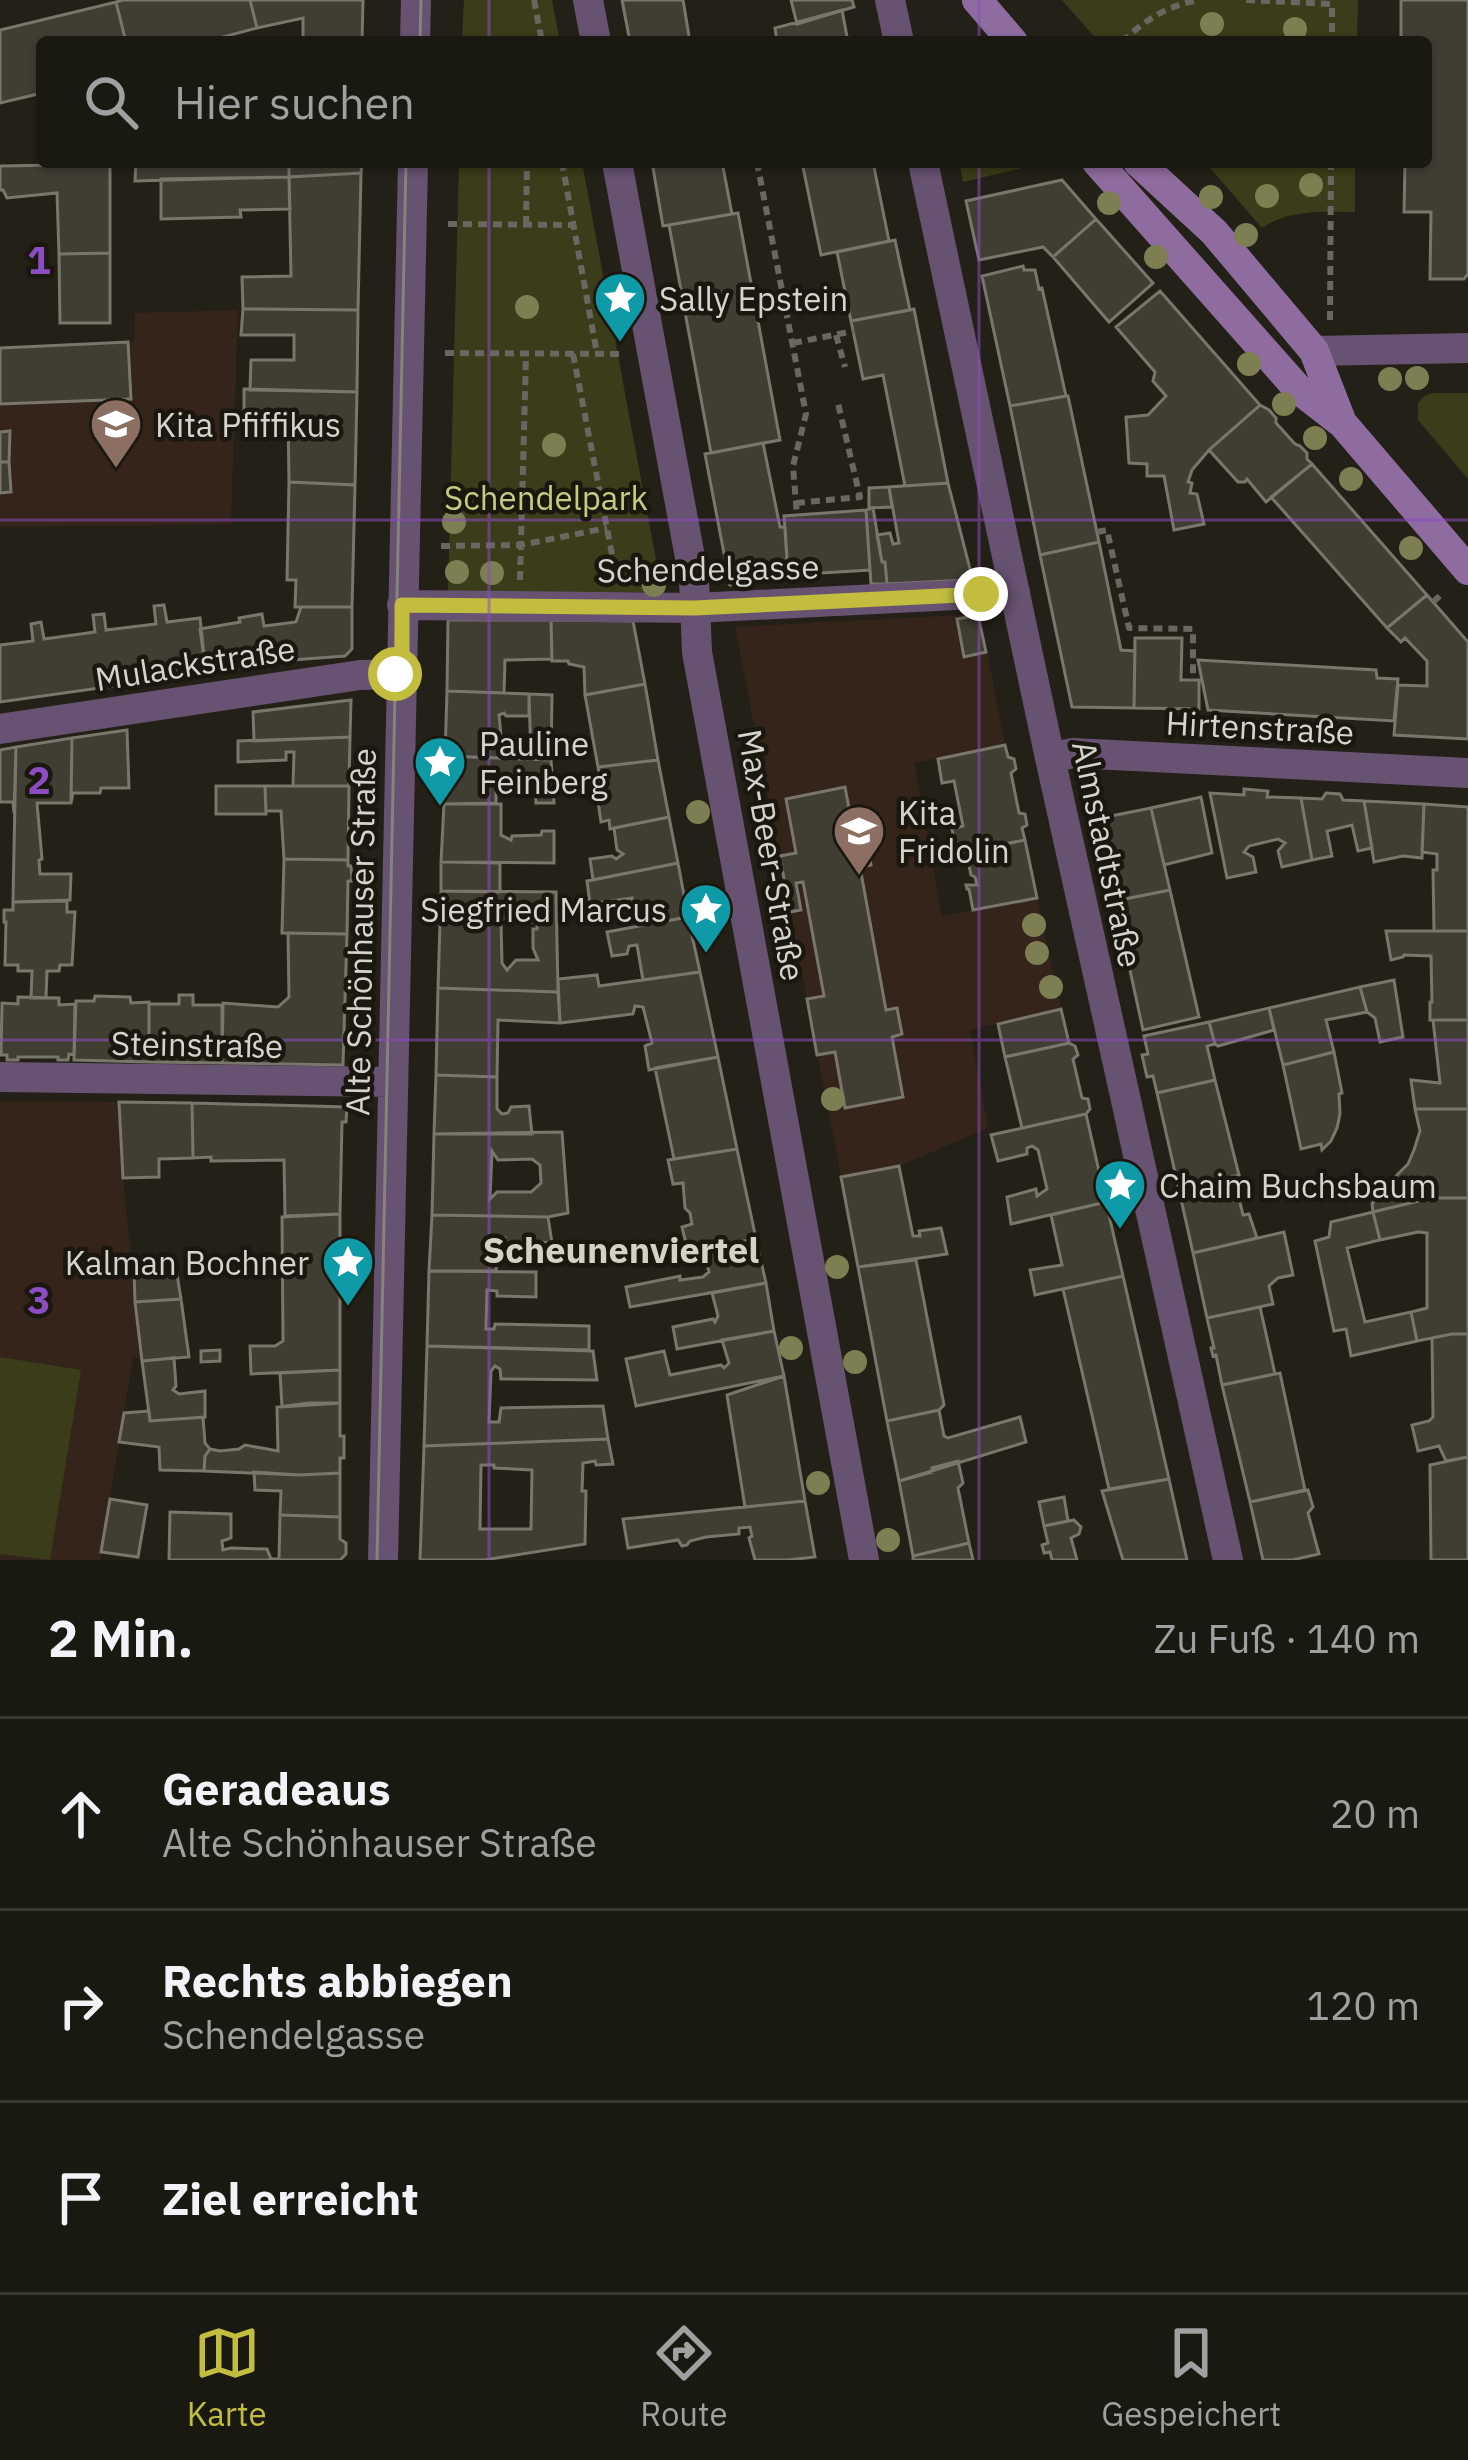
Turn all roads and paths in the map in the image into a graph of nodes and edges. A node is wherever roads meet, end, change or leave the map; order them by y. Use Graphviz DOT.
graph roads {
  1 [pos="416,0"];
  2 [pos="534,0"];
  3 [pos="588,0"];
  4 [pos="890,0"];
  5 [pos="976,0"];
  6 [pos="1200,0"];
  7 [pos="1246,0"];
  8 [pos="415,36"];
  9 [pos="541,36"];
  10 [pos="595,36"];
  11 [pos="898,36"];
  12 [pos="1008,36"];
  13 [pos="1128,36"];
  14 [pos="1332,36"];
  15 [pos="413,168"];
  16 [pos="526,168"];
  17 [pos="563,168"];
  18 [pos="618,168"];
  19 [pos="758,168"];
  20 [pos="924,168"];
  21 [pos="1102,168"];
  22 [pos="1145,168"];
  23 [pos="1331,168"];
  24 [pos="448,224"];
  25 [pos="526,225"];
  26 [pos="574,225"];
  27 [pos="854,332"];
  28 [pos="836,335"];
  29 [pos="1323,338"];
  30 [pos="793,343"];
  31 [pos="1468,348"];
  32 [pos="445,353"];
  33 [pos="573,354"];
  34 [pos="597,354"];
  35 [pos="628,354"];
  36 [pos="526,355"];
  37 [pos="845,367"];
  38 [pos="837,400"];
  39 [pos="1343,424"];
  40 [pos="796,502"];
  41 [pos="797,516"];
  42 [pos="608,528"];
  43 [pos="1096,532"];
  44 [pos="521,545"];
  45 [pos="441,546"];
  46 [pos="613,561"];
  47 [pos="1468,570"];
  48 [pos="1015,592"];
  49 [pos="1443,593"];
  50 [pos="520,596"];
  51 [pos="1433,602"];
  52 [pos="402,605"];
  53 [pos="695,608"];
  54 [pos="402,674"];
  55 [pos="1193,680"];
  56 [pos="0,729"];
  57 [pos="1049,758"];
  58 [pos="1468,773"];
  59 [pos="0,1077"];
  60 [pos="392,1082"];
  61 [pos="383,1560"];
  62 [pos="865,1560"];
  63 [pos="1228,1560"];
  1 -- 8 [label="street"];
  2 -- 9 [label="path"];
  3 -- 10 [label="street"];
  4 -- 11 [label="street"];
  5 -- 12 [label="street"];
  6 -- 13 [label="path"];
  7 -- 14 [label="path"];
  15 -- 52 [label="street, Alte Schönhauser Straße"];
  16 -- 25 [label="path"];
  17 -- 26 [label="path"];
  18 -- 53 [label="street, Max-Beer-Straße"];
  19 -- 30 [label="path"];
  20 -- 48 [label="street, Almstadtstraße"];
  21 -- 39 [label="street"];
  22 -- 29 [label="street"];
  23 -- 29 [label="path"];
  24 -- 25 [label="path"];
  25 -- 26 [label="path"];
  26 -- 34 [label="path"];
  27 -- 28 [label="path"];
  28 -- 30 [label="path"];
  28 -- 37 [label="path"];
  29 -- 31 [label="street"];
  29 -- 39 [label="street"];
  30 -- 40 [label="path"];
  32 -- 36 [label="path"];
  33 -- 34 [label="path"];
  33 -- 36 [label="path"];
  33 -- 42 [label="path"];
  34 -- 35 [label="path"];
  36 -- 44 [label="path"];
  38 -- 40 [label="path"];
  39 -- 47 [label="street"];
  40 -- 41 [label="path"];
  42 -- 44 [label="path"];
  42 -- 46 [label="path"];
  43 -- 55 [label="path"];
  44 -- 45 [label="path"];
  44 -- 50 [label="path"];
  48 -- 53 [label="street, Schendelgasse"];
  48 -- 57 [label="street, Almstadtstraße"];
  49 -- 51 [label="path"];
  52 -- 53 [label="street, Schendelgasse"];
  52 -- 54 [label="street, Alte Schönhauser Straße"];
  53 -- 62 [label="street, Max-Beer-Straße"];
  54 -- 56 [label="street, Mulackstraße"];
  54 -- 60 [label="street, Alte Schönhauser Straße"];
  57 -- 58 [label="street, Hirtenstraße"];
  57 -- 63 [label="street, Almstadtstraße"];
  59 -- 60 [label="street, Steinstraße"];
  60 -- 61 [label="street, Alte Schönhauser Straße"];
}
